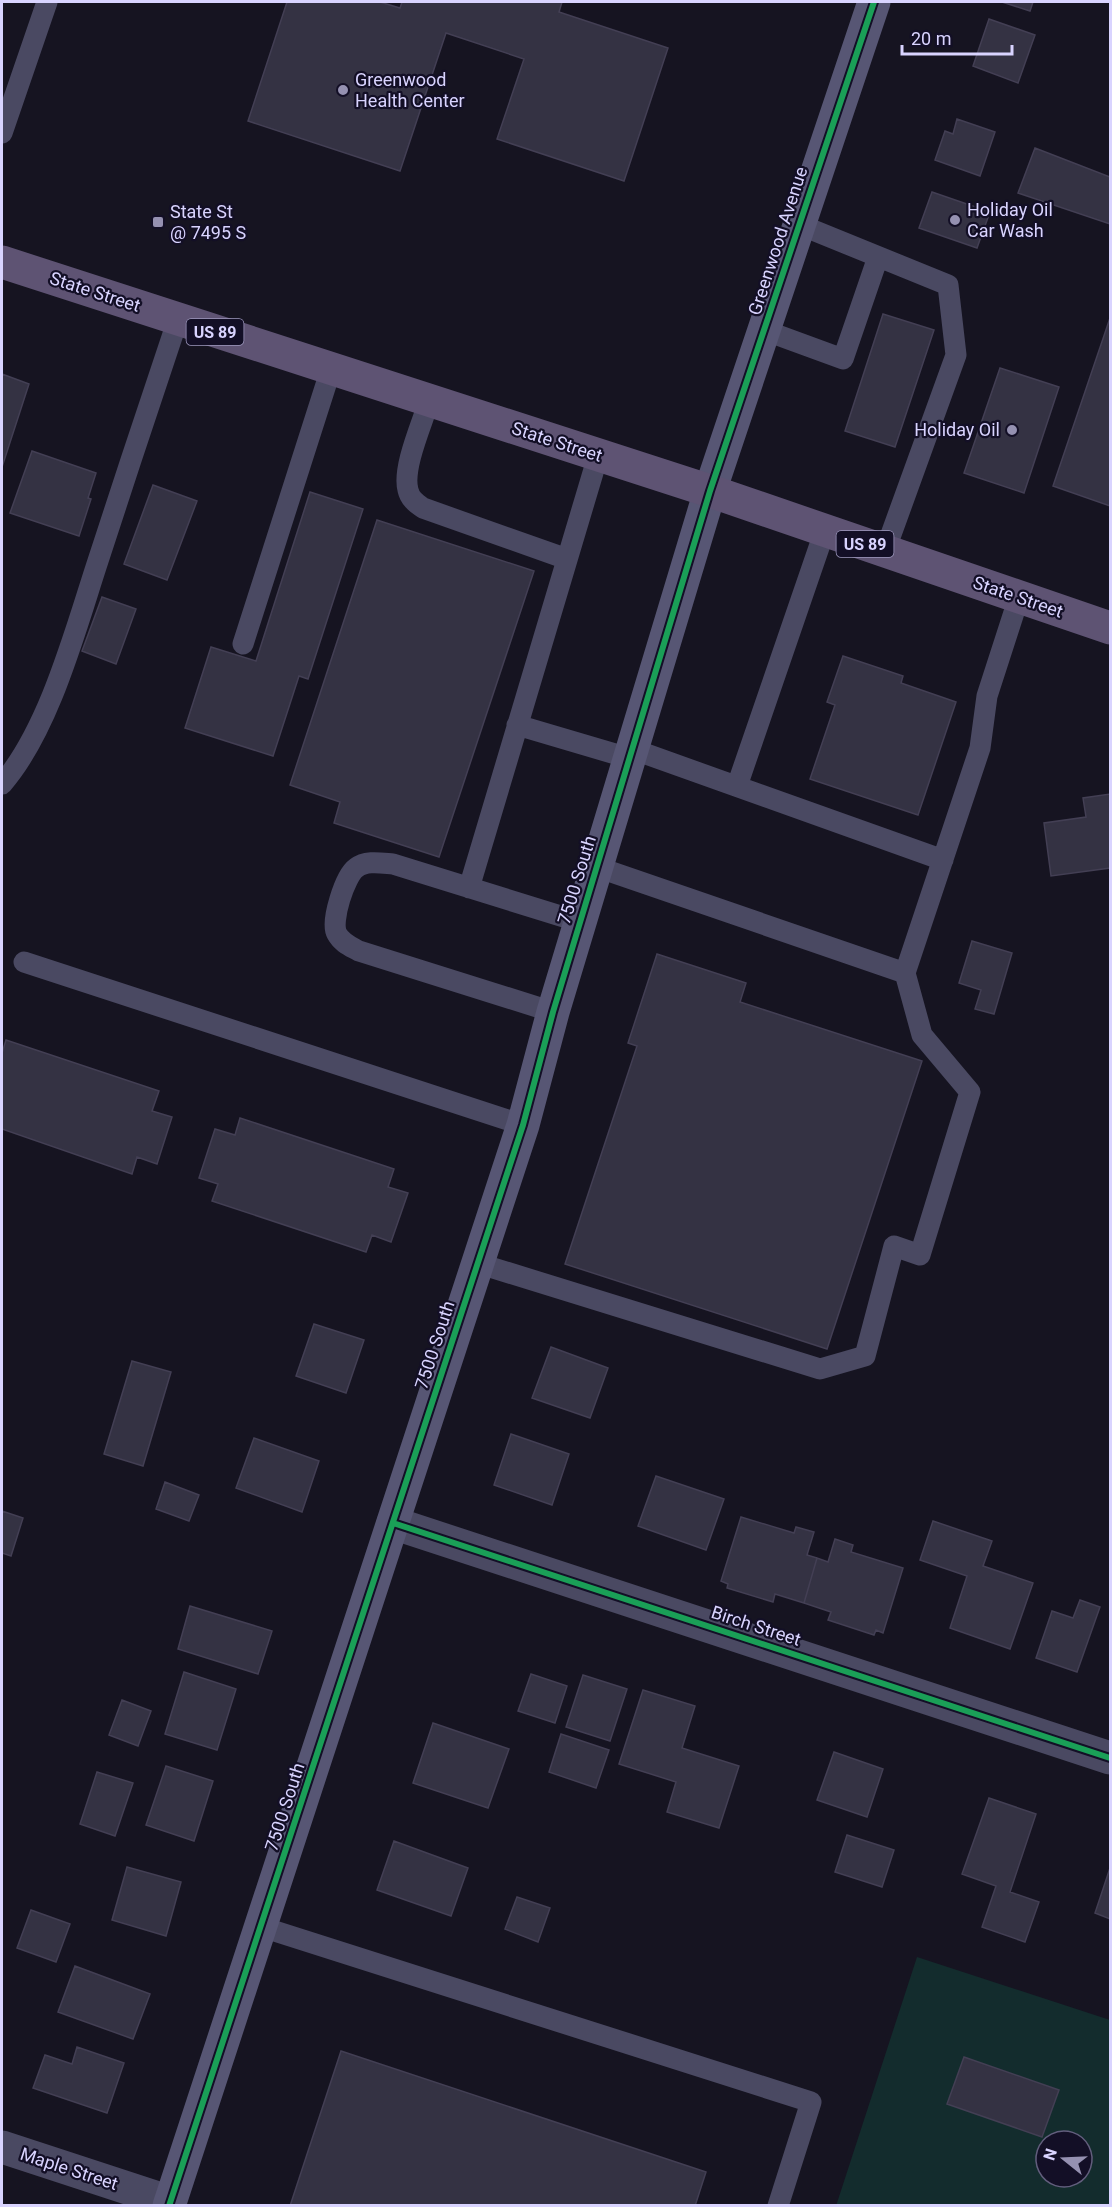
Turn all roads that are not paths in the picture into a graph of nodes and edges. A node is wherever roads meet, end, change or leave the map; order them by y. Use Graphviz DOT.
graph roads {
  1 [pos="47,2"];
  2 [pos="874,2"];
  3 [pos="7,102"];
  4 [pos="2,133"];
  5 [pos="798,224"];
  6 [pos="878,257"];
  7 [pos="2,262"];
  8 [pos="178,319"];
  9 [pos="764,330"];
  10 [pos="331,369"];
  11 [pos="429,401"];
  12 [pos="598,456"];
  13 [pos="710,491"];
  14 [pos="825,530"];
  15 [pos="885,551"];
  16 [pos="567,559"];
  17 [pos="1019,597"];
  18 [pos="1110,628"];
  19 [pos="243,644"];
  20 [pos="517,725"];
  21 [pos="631,754"];
  22 [pos="2,784"];
  23 [pos="737,786"];
  24 [pos="943,860"];
  25 [pos="597,867"];
  26 [pos="469,888"];
  27 [pos="580,922"];
  28 [pos="24,962"];
  29 [pos="905,973"];
  30 [pos="552,1012"];
  31 [pos="523,1125"];
  32 [pos="477,1263"];
  33 [pos="393,1523"];
  34 [pos="1110,1758"];
  35 [pos="262,1927"];
  36 [pos="2,2147"];
  37 [pos="170,2204"];
  38 [pos="778,2205"];
  1 -- 3 [label="lane"];
  2 -- 5 [label="street, Greenwood Avenue"];
  3 -- 4 [label="lane"];
  5 -- 6 [label="lane"];
  5 -- 9 [label="street, Greenwood Avenue"];
  6 -- 9 [label="lane"];
  6 -- 15 [label="lane"];
  7 -- 8 [label="main road, State Street / US 89"];
  8 -- 10 [label="main road, State Street / US 89"];
  8 -- 22 [label="lane"];
  9 -- 13 [label="street, Greenwood Avenue"];
  10 -- 11 [label="main road, State Street / US 89"];
  10 -- 19 [label="lane"];
  11 -- 12 [label="main road, State Street / US 89"];
  11 -- 16 [label="lane"];
  12 -- 13 [label="main road, State Street / US 89"];
  12 -- 16 [label="lane"];
  13 -- 14 [label="main road, State Street / US 89"];
  13 -- 21 [label="street, 7500 South"];
  14 -- 15 [label="main road, State Street / US 89"];
  14 -- 23 [label="lane"];
  15 -- 17 [label="main road, State Street / US 89"];
  16 -- 20 [label="lane"];
  17 -- 18 [label="main road, State Street / US 89"];
  17 -- 24 [label="lane"];
  20 -- 21 [label="lane"];
  20 -- 26 [label="lane"];
  21 -- 23 [label="lane"];
  21 -- 25 [label="street, 7500 South"];
  23 -- 24 [label="lane"];
  24 -- 29 [label="lane"];
  25 -- 27 [label="street, 7500 South"];
  25 -- 29 [label="lane"];
  26 -- 27 [label="lane"];
  26 -- 30 [label="lane"];
  27 -- 30 [label="street, 7500 South"];
  28 -- 31 [label="lane"];
  29 -- 32 [label="lane"];
  30 -- 31 [label="street, 7500 South"];
  31 -- 32 [label="street, 7500 South"];
  32 -- 33 [label="street, 7500 South"];
  33 -- 34 [label="street, Birch Street"];
  33 -- 35 [label="street, 7500 South"];
  35 -- 37 [label="street, 7500 South"];
  35 -- 38 [label="lane"];
  36 -- 37 [label="street, Maple Street"];
}
